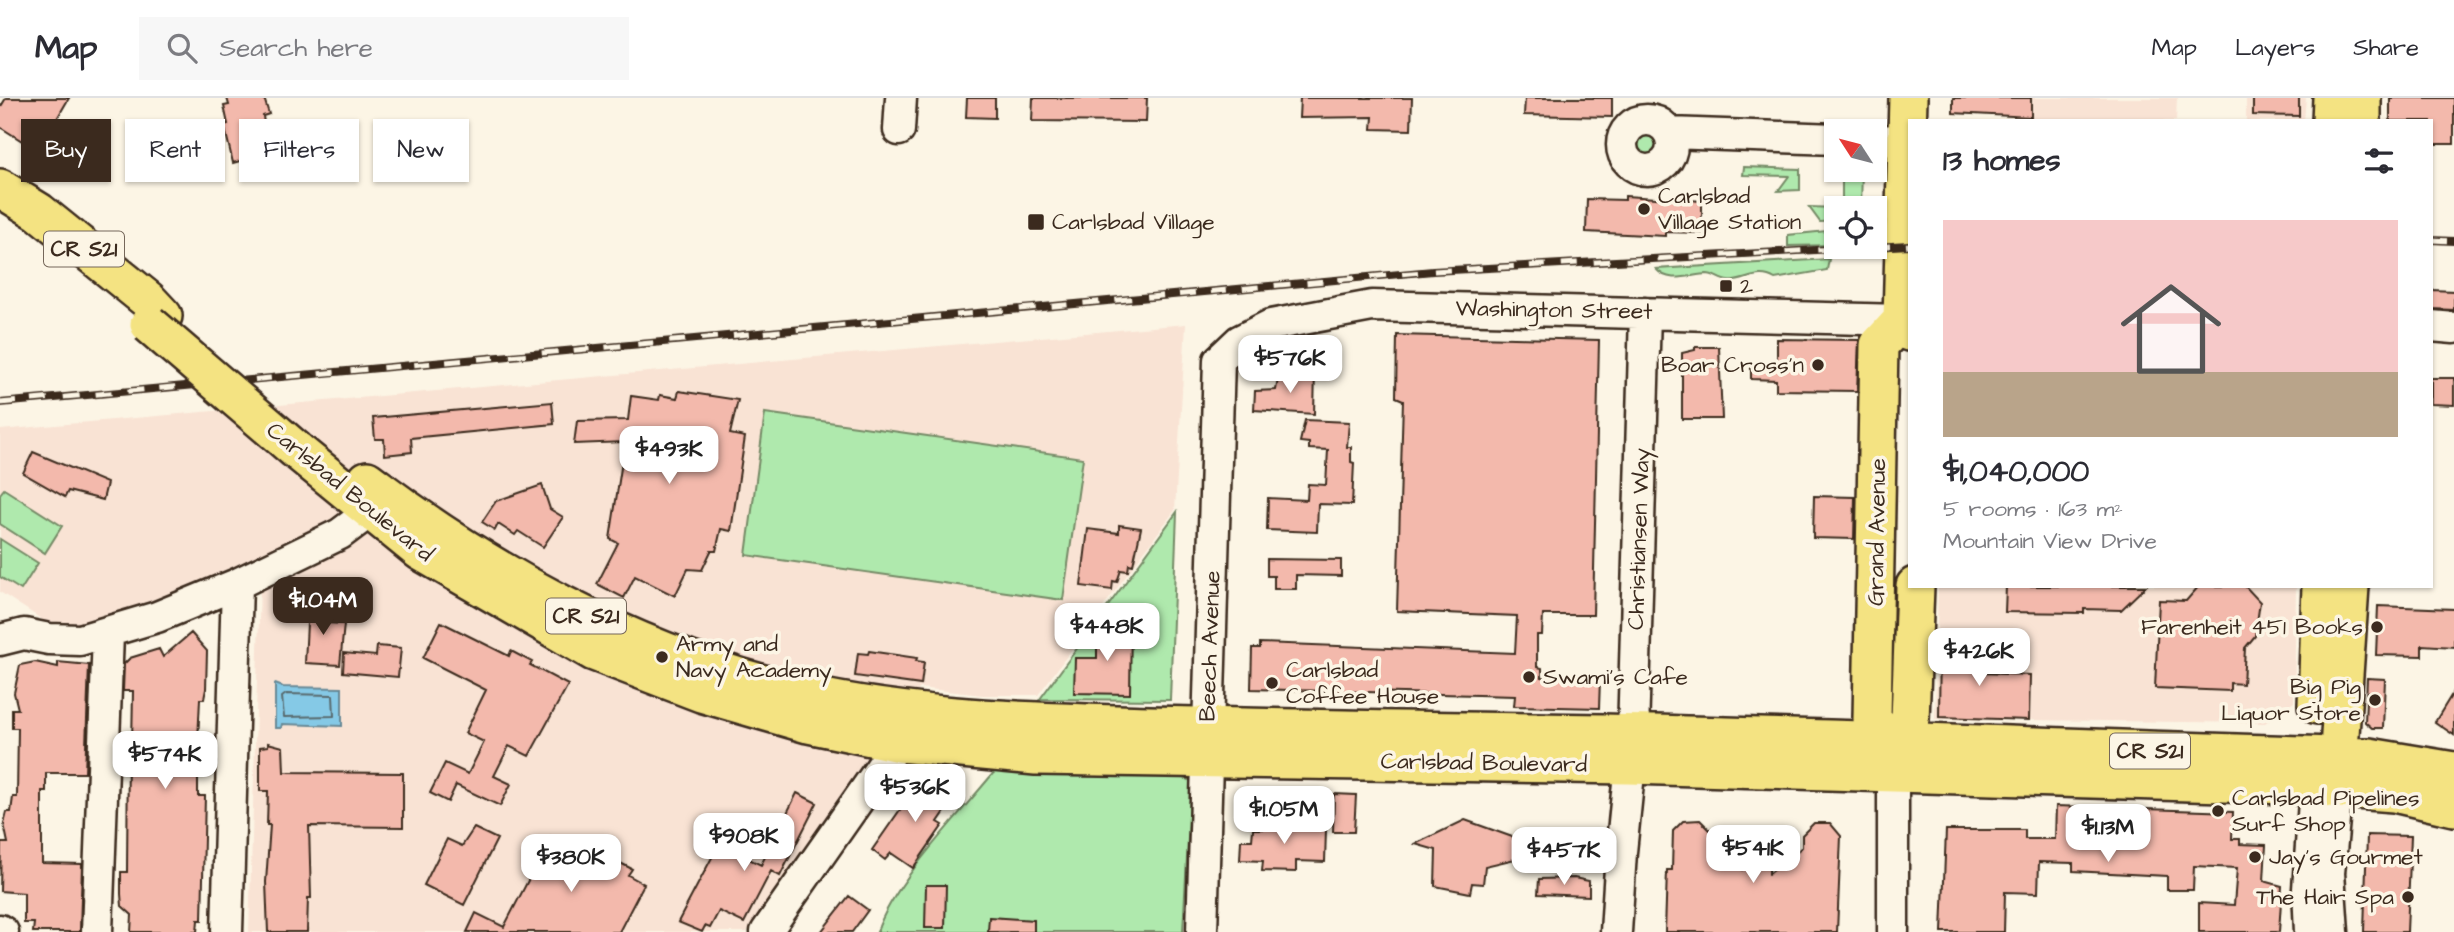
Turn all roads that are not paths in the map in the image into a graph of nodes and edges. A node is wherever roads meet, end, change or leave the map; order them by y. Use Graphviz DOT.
graph roads {
  1 [pos="901,98"];
  2 [pos="1908,98"];
  3 [pos="2332,98"];
  4 [pos="2362,98"];
  5 [pos="2331,119"];
  6 [pos="2362,119"];
  7 [pos="1659,126"];
  8 [pos="899,130"];
  9 [pos="1824,138"];
  10 [pos="1890,149"];
  11 [pos="1824,156"];
  12 [pos="0,188"];
  13 [pos="0,214"];
  14 [pos="1645,313"];
  15 [pos="156,320"];
  16 [pos="1906,326"];
  17 [pos="2433,326"];
  18 [pos="2454,328"];
  19 [pos="1219,360"];
  20 [pos="379,505"];
  21 [pos="237,584"];
  22 [pos="1915,588"];
  23 [pos="2320,588"];
  24 [pos="2350,588"];
  25 [pos="108,634"];
  26 [pos="0,640"];
  27 [pos="909,729"];
  28 [pos="1207,743"];
  29 [pos="1631,750"];
  30 [pos="1894,759"];
  31 [pos="2454,771"];
  32 [pos="2326,772"];
  33 [pos="2454,807"];
  34 [pos="97,932"];
  35 [pos="227,932"];
  36 [pos="766,932"];
  37 [pos="1202,932"];
  38 [pos="1616,932"];
  39 [pos="1893,932"];
  40 [pos="2310,932"];
  41 [pos="2333,932"];
  1 -- 8 [label="street"];
  2 -- 10 [label="main road"];
  3 -- 5 [label="main road"];
  4 -- 6 [label="main road"];
  7 -- 9 [label="street"];
  7 -- 11 [label="street"];
  10 -- 16 [label="main road"];
  12 -- 15 [label="main road, Carlsbad Boulevard / CR S21"];
  13 -- 15 [label="main road, Carlsbad Boulevard / CR S21"];
  14 -- 16 [label="street, Washington Street"];
  14 -- 19 [label="street, Washington Street"];
  14 -- 29 [label="street, Christiansen Way"];
  15 -- 20 [label="main road, Carlsbad Boulevard / CR S21, bridge"];
  16 -- 30 [label="main road, Grand Avenue"];
  17 -- 18 [label="street"];
  19 -- 28 [label="street, Beech Avenue"];
  20 -- 21 [label="street"];
  20 -- 27 [label="main road, Carlsbad Boulevard / CR S21"];
  21 -- 25 [label="street"];
  21 -- 35 [label="street"];
  22 -- 30 [label="main road, Grand Avenue"];
  23 -- 32 [label="main road"];
  24 -- 32 [label="main road"];
  25 -- 26 [label="street"];
  25 -- 34 [label="street"];
  27 -- 28 [label="main road, Carlsbad Boulevard / CR S21"];
  27 -- 36 [label="street"];
  28 -- 29 [label="main road, Carlsbad Boulevard / CR S21"];
  28 -- 37 [label="street, Beech Avenue"];
  29 -- 30 [label="main road, Carlsbad Boulevard / CR S21"];
  29 -- 38 [label="street, Christiansen Way"];
  30 -- 32 [label="main road, Carlsbad Boulevard / CR S21"];
  30 -- 39 [label="street, Grand Avenue"];
  31 -- 32 [label="main road, Carlsbad Boulevard / CR S21"];
  32 -- 33 [label="main road, Carlsbad Boulevard / CR S21"];
  32 -- 40 [label="street"];
  32 -- 41 [label="street"];
}
